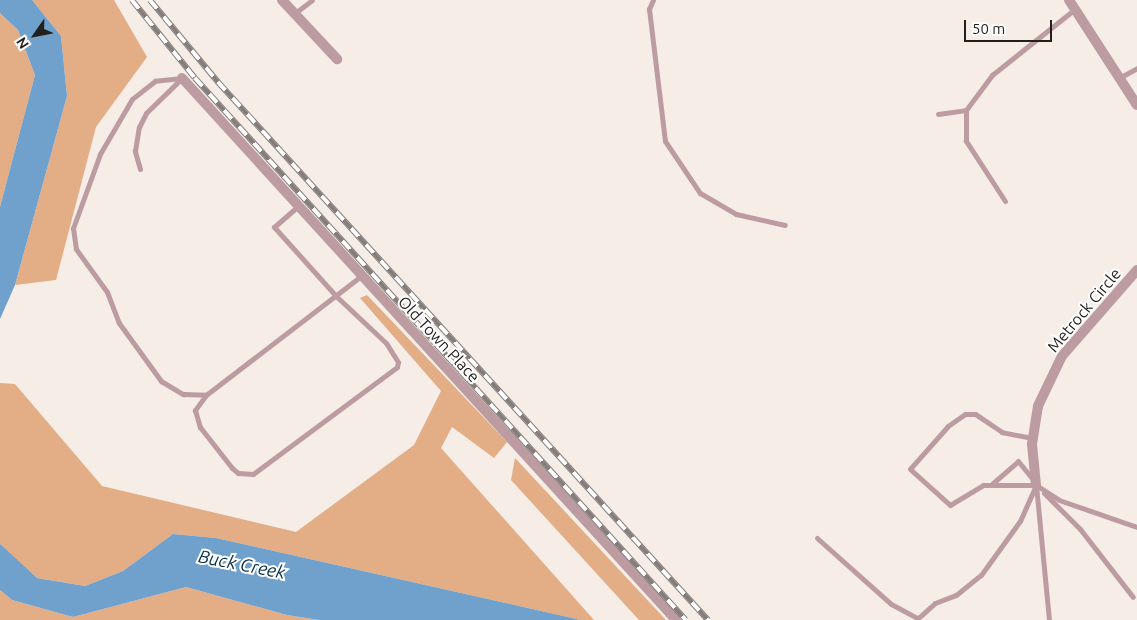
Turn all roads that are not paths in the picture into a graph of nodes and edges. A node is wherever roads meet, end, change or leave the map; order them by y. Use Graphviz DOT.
graph roads {
  1 [pos="282,0"];
  2 [pos="312,0"];
  3 [pos="653,0"];
  4 [pos="1069,0"];
  5 [pos="1075,9"];
  6 [pos="295,13"];
  7 [pos="337,59"];
  8 [pos="1137,68"];
  9 [pos="182,78"];
  10 [pos="1119,78"];
  11 [pos="1137,105"];
  12 [pos="966,110"];
  13 [pos="938,114"];
  14 [pos="140,169"];
  15 [pos="1005,202"];
  16 [pos="298,206"];
  17 [pos="785,225"];
  18 [pos="1137,270"];
  19 [pos="361,276"];
  20 [pos="336,296"];
  21 [pos="206,395"];
  22 [pos="1032,438"];
  23 [pos="993,483"];
  24 [pos="1036,485"];
  25 [pos="1137,527"];
  26 [pos="816,538"];
  27 [pos="1133,597"];
  28 [pos="916,619"];
  29 [pos="676,620"];
  30 [pos="1049,620"];
  1 -- 6 [label="street"];
  2 -- 6 [label="lane"];
  3 -- 17 [label="lane"];
  4 -- 5 [label="street"];
  5 -- 10 [label="street"];
  5 -- 12 [label="lane"];
  6 -- 7 [label="street"];
  8 -- 10 [label="lane"];
  9 -- 14 [label="lane"];
  9 -- 16 [label="street, Old Town Place"];
  9 -- 21 [label="lane"];
  10 -- 11 [label="street"];
  12 -- 13 [label="lane"];
  12 -- 15 [label="lane"];
  16 -- 19 [label="street, Old Town Place"];
  16 -- 20 [label="lane"];
  18 -- 22 [label="street, Metrock Circle"];
  19 -- 20 [label="lane"];
  19 -- 29 [label="street, Old Town Place"];
  20 -- 21 [label="lane"];
  20 -- 21 [label="lane"];
  22 -- 23 [label="lane"];
  22 -- 24 [label="street, Metrock Circle"];
  23 -- 24 [label="lane"];
  23 -- 24 [label="lane"];
  24 -- 25 [label="lane"];
  24 -- 27 [label="lane"];
  24 -- 28 [label="lane"];
  24 -- 30 [label="lane"];
  26 -- 28 [label="lane"];
}
